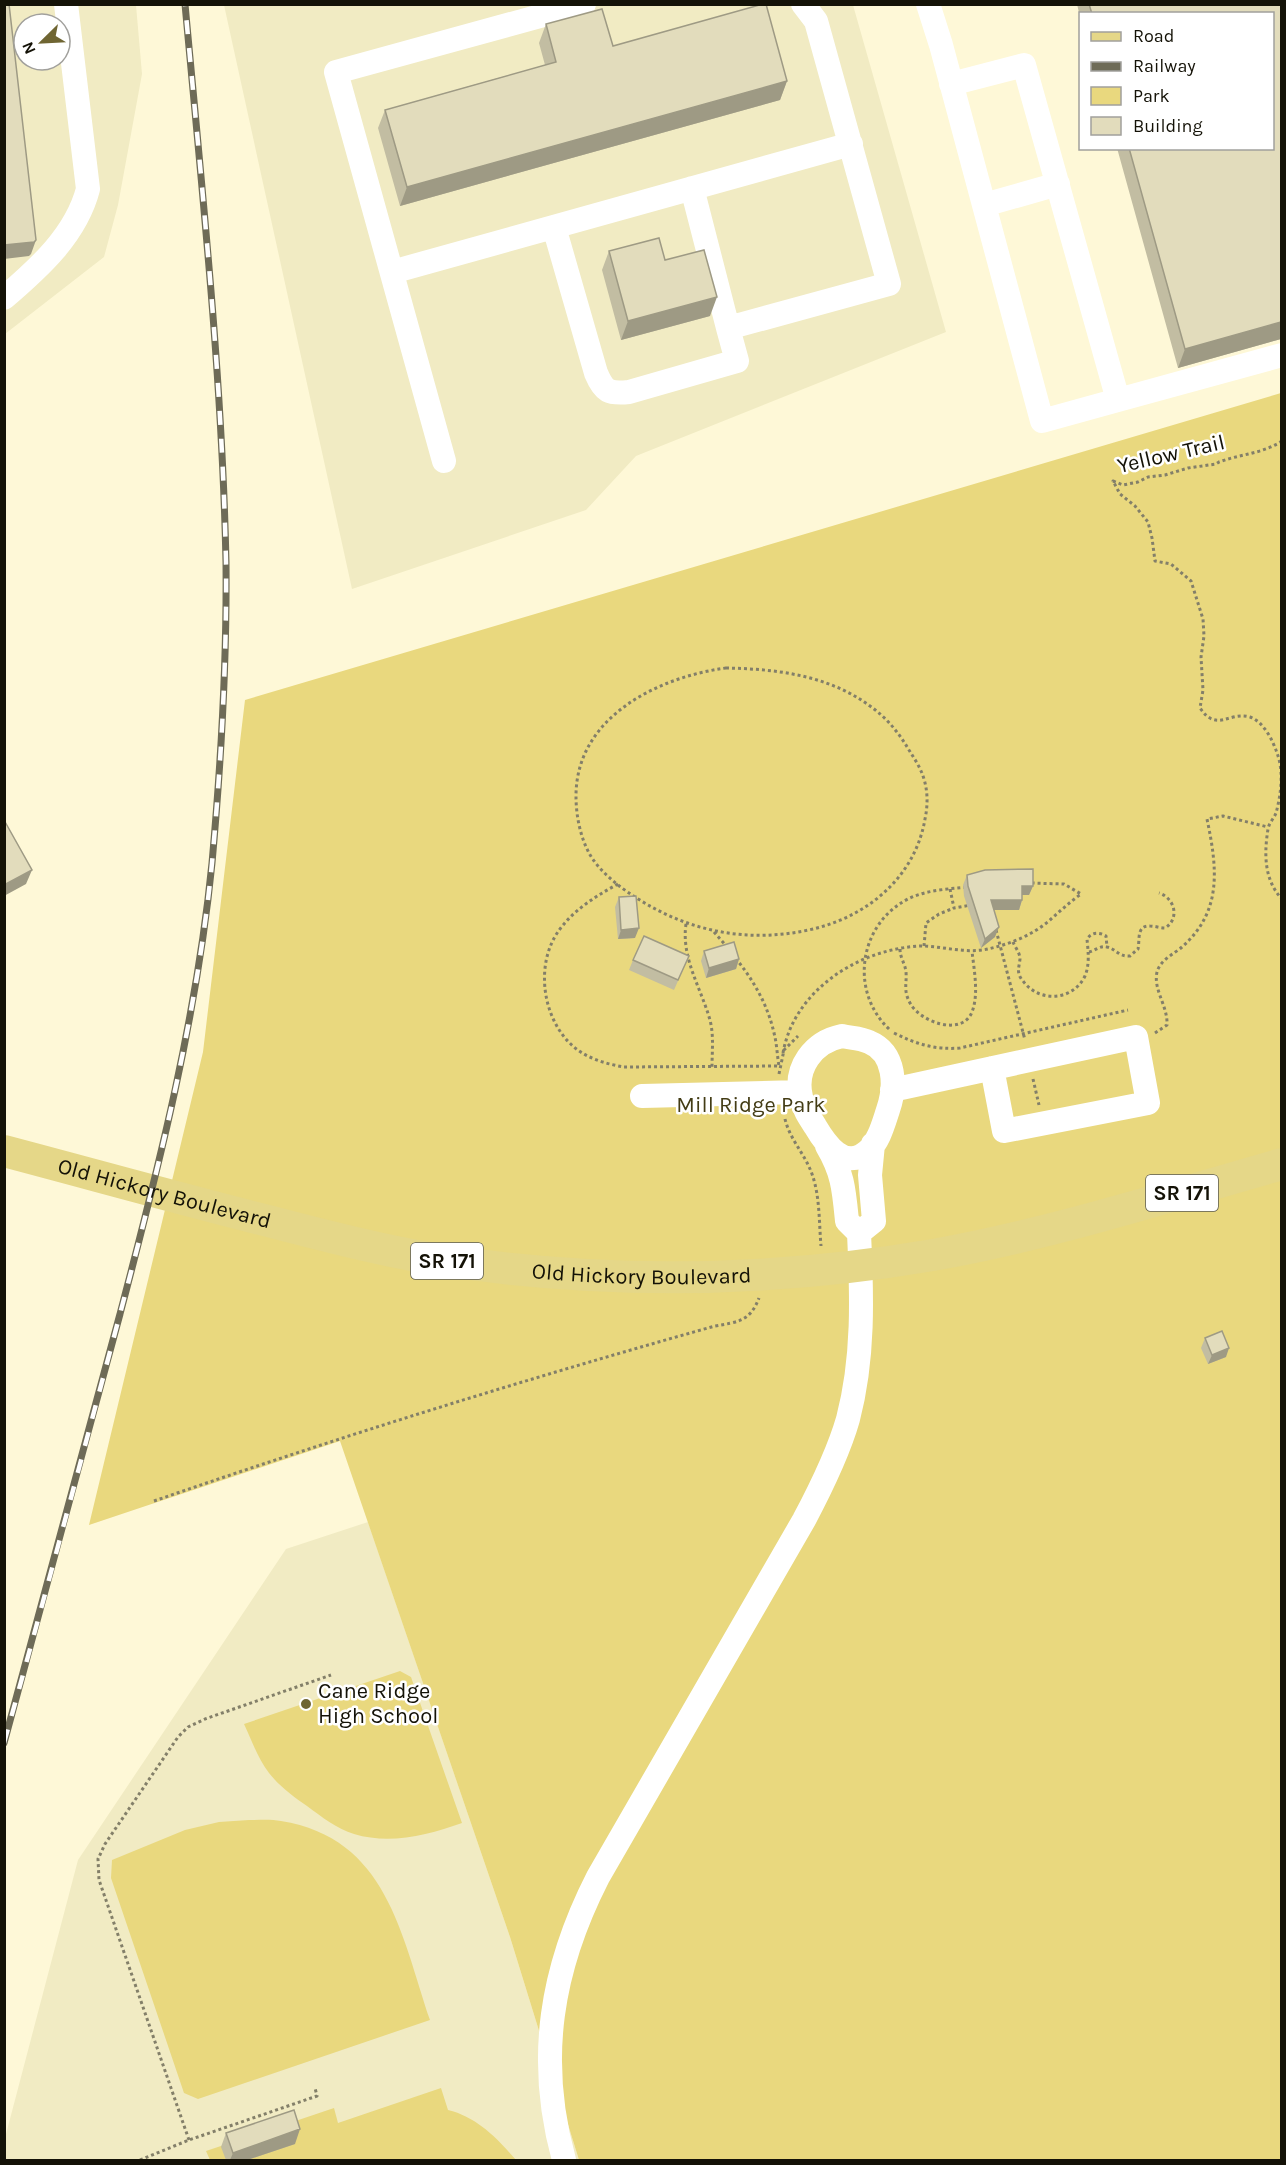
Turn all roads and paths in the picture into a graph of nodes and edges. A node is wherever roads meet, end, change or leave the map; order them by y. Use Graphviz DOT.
graph roads {
  1 [pos="66,4"];
  2 [pos="584,4"];
  3 [pos="803,4"];
  4 [pos="928,4"];
  5 [pos="951,84"];
  6 [pos="851,144"];
  7 [pos="1058,184"];
  8 [pos="692,188"];
  9 [pos="984,205"];
  10 [pos="554,227"];
  11 [pos="392,272"];
  12 [pos="4,298"];
  13 [pos="728,328"];
  14 [pos="1281,355"];
  15 [pos="1118,400"];
  16 [pos="1281,441"];
  17 [pos="444,461"];
  18 [pos="1268,827"];
  19 [pos="1022,883"];
  20 [pos="618,884"];
  21 [pos="976,886"];
  22 [pos="950,889"];
  23 [pos="1159,893"];
  24 [pos="1281,899"];
  25 [pos="972,905"];
  26 [pos="954,908"];
  27 [pos="686,924"];
  28 [pos="995,926"];
  29 [pos="713,932"];
  30 [pos="1013,942"];
  31 [pos="1000,946"];
  32 [pos="924,947"];
  33 [pos="1107,947"];
  34 [pos="729,949"];
  35 [pos="900,949"];
  36 [pos="972,951"];
  37 [pos="1089,952"];
  38 [pos="734,956"];
  39 [pos="865,958"];
  40 [pos="1128,1010"];
  41 [pos="1024,1034"];
  42 [pos="1136,1037"];
  43 [pos="783,1053"];
  44 [pos="1029,1060"];
  45 [pos="712,1067"];
  46 [pos="992,1068"];
  47 [pos="892,1090"];
  48 [pos="800,1092"];
  49 [pos="713,1094"];
  50 [pos="642,1096"];
  51 [pos="1040,1111"];
  52 [pos="873,1144"];
  53 [pos="827,1146"];
  54 [pos="4,1151"];
  55 [pos="1281,1164"];
  56 [pos="859,1233"];
  57 [pos="861,1266"];
  58 [pos="769,1275"];
  59 [pos="154,1501"];
  60 [pos="331,1675"];
  61 [pos="315,2088"];
  62 [pos="189,2140"];
  63 [pos="141,2160"];
  64 [pos="564,2160"];
  1 -- 12 [label="street"];
  2 -- 11 [label="street"];
  3 -- 6 [label="street"];
  4 -- 5 [label="street"];
  5 -- 7 [label="street"];
  5 -- 9 [label="street"];
  6 -- 8 [label="street"];
  6 -- 13 [label="street"];
  7 -- 9 [label="street"];
  7 -- 15 [label="street"];
  8 -- 10 [label="street"];
  8 -- 13 [label="street"];
  9 -- 15 [label="street"];
  10 -- 11 [label="street"];
  10 -- 13 [label="street"];
  11 -- 17 [label="street"];
  14 -- 15 [label="street"];
  16 -- 18 [label="path, Yellow Trail"];
  18 -- 24 [label="path, Yellow Trail"];
  18 -- 42 [label="path"];
  19 -- 30 [label="path"];
  20 -- 27 [label="path"];
  20 -- 29 [label="path"];
  20 -- 45 [label="path"];
  21 -- 22 [label="path"];
  22 -- 26 [label="path"];
  22 -- 39 [label="path"];
  23 -- 33 [label="path"];
  25 -- 26 [label="path"];
  26 -- 32 [label="path"];
  27 -- 29 [label="path"];
  27 -- 45 [label="path"];
  28 -- 31 [label="path"];
  29 -- 34 [label="path"];
  30 -- 31 [label="path"];
  30 -- 37 [label="path"];
  31 -- 36 [label="path"];
  31 -- 41 [label="path"];
  32 -- 35 [label="path"];
  32 -- 36 [label="path"];
  33 -- 37 [label="path"];
  33 -- 37 [label="path"];
  35 -- 36 [label="path"];
  35 -- 39 [label="path"];
  38 -- 45 [label="path"];
  39 -- 41 [label="path"];
  39 -- 43 [label="path"];
  40 -- 41 [label="path"];
  41 -- 44 [label="path"];
  42 -- 44 [label="street"];
  42 -- 46 [label="street"];
  44 -- 46 [label="street"];
  44 -- 51 [label="path"];
  45 -- 49 [label="path"];
  46 -- 47 [label="street"];
  47 -- 48 [label="street"];
  47 -- 52 [label="street"];
  48 -- 49 [label="street"];
  48 -- 53 [label="street"];
  49 -- 50 [label="street"];
  52 -- 53 [label="street"];
  52 -- 56 [label="street"];
  53 -- 56 [label="street"];
  54 -- 58 [label="main road, Old Hickory Boulevard / SR 171"];
  55 -- 57 [label="main road, Old Hickory Boulevard / SR 171"];
  56 -- 57 [label="street"];
  57 -- 58 [label="main road, Old Hickory Boulevard / SR 171"];
  57 -- 64 [label="street"];
  58 -- 59 [label="path"];
  60 -- 62 [label="path"];
  61 -- 62 [label="path"];
  62 -- 63 [label="path"];
}
